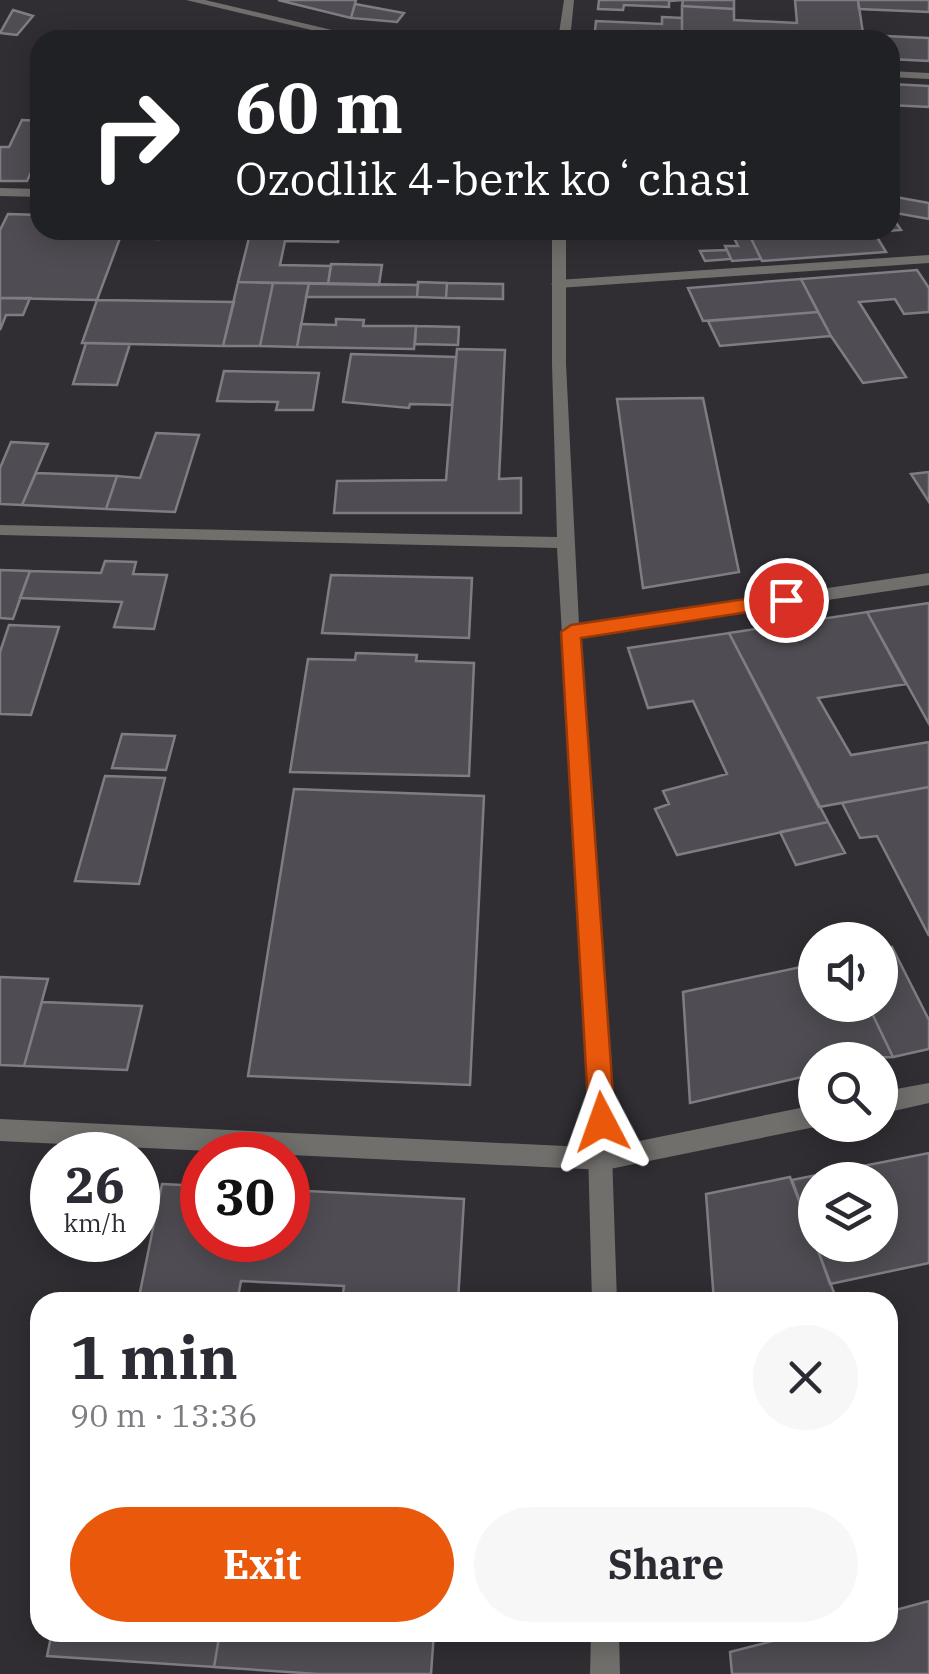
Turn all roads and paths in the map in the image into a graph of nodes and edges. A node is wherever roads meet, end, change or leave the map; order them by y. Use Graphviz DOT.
graph roads {
  1 [pos="192,0"];
  2 [pos="569,0"];
  3 [pos="324,30"];
  4 [pos="565,30"];
  5 [pos="900,75"];
  6 [pos="929,76"];
  7 [pos="0,192"];
  8 [pos="30,193"];
  9 [pos="559,240"];
  10 [pos="929,259"];
  11 [pos="558,284"];
  12 [pos="0,530"];
  13 [pos="565,543"];
  14 [pos="929,578"];
  15 [pos="571,632"];
  16 [pos="929,1093"];
  17 [pos="898,1099"];
  18 [pos="798,1120"];
  19 [pos="0,1130"];
  20 [pos="605,1160"];
  21 [pos="605,1292"];
  22 [pos="605,1642"];
  23 [pos="605,1674"];
  1 -- 3 [label="street"];
  2 -- 4 [label="street"];
  5 -- 6 [label="street"];
  7 -- 8 [label="street"];
  9 -- 11 [label="street"];
  10 -- 11 [label="street"];
  11 -- 13 [label="street"];
  12 -- 13 [label="street"];
  13 -- 15 [label="street"];
  14 -- 15 [label="street"];
  15 -- 20 [label="street"];
  16 -- 17 [label="street"];
  18 -- 20 [label="street"];
  19 -- 20 [label="street"];
  20 -- 21 [label="street"];
  22 -- 23 [label="street"];
}
